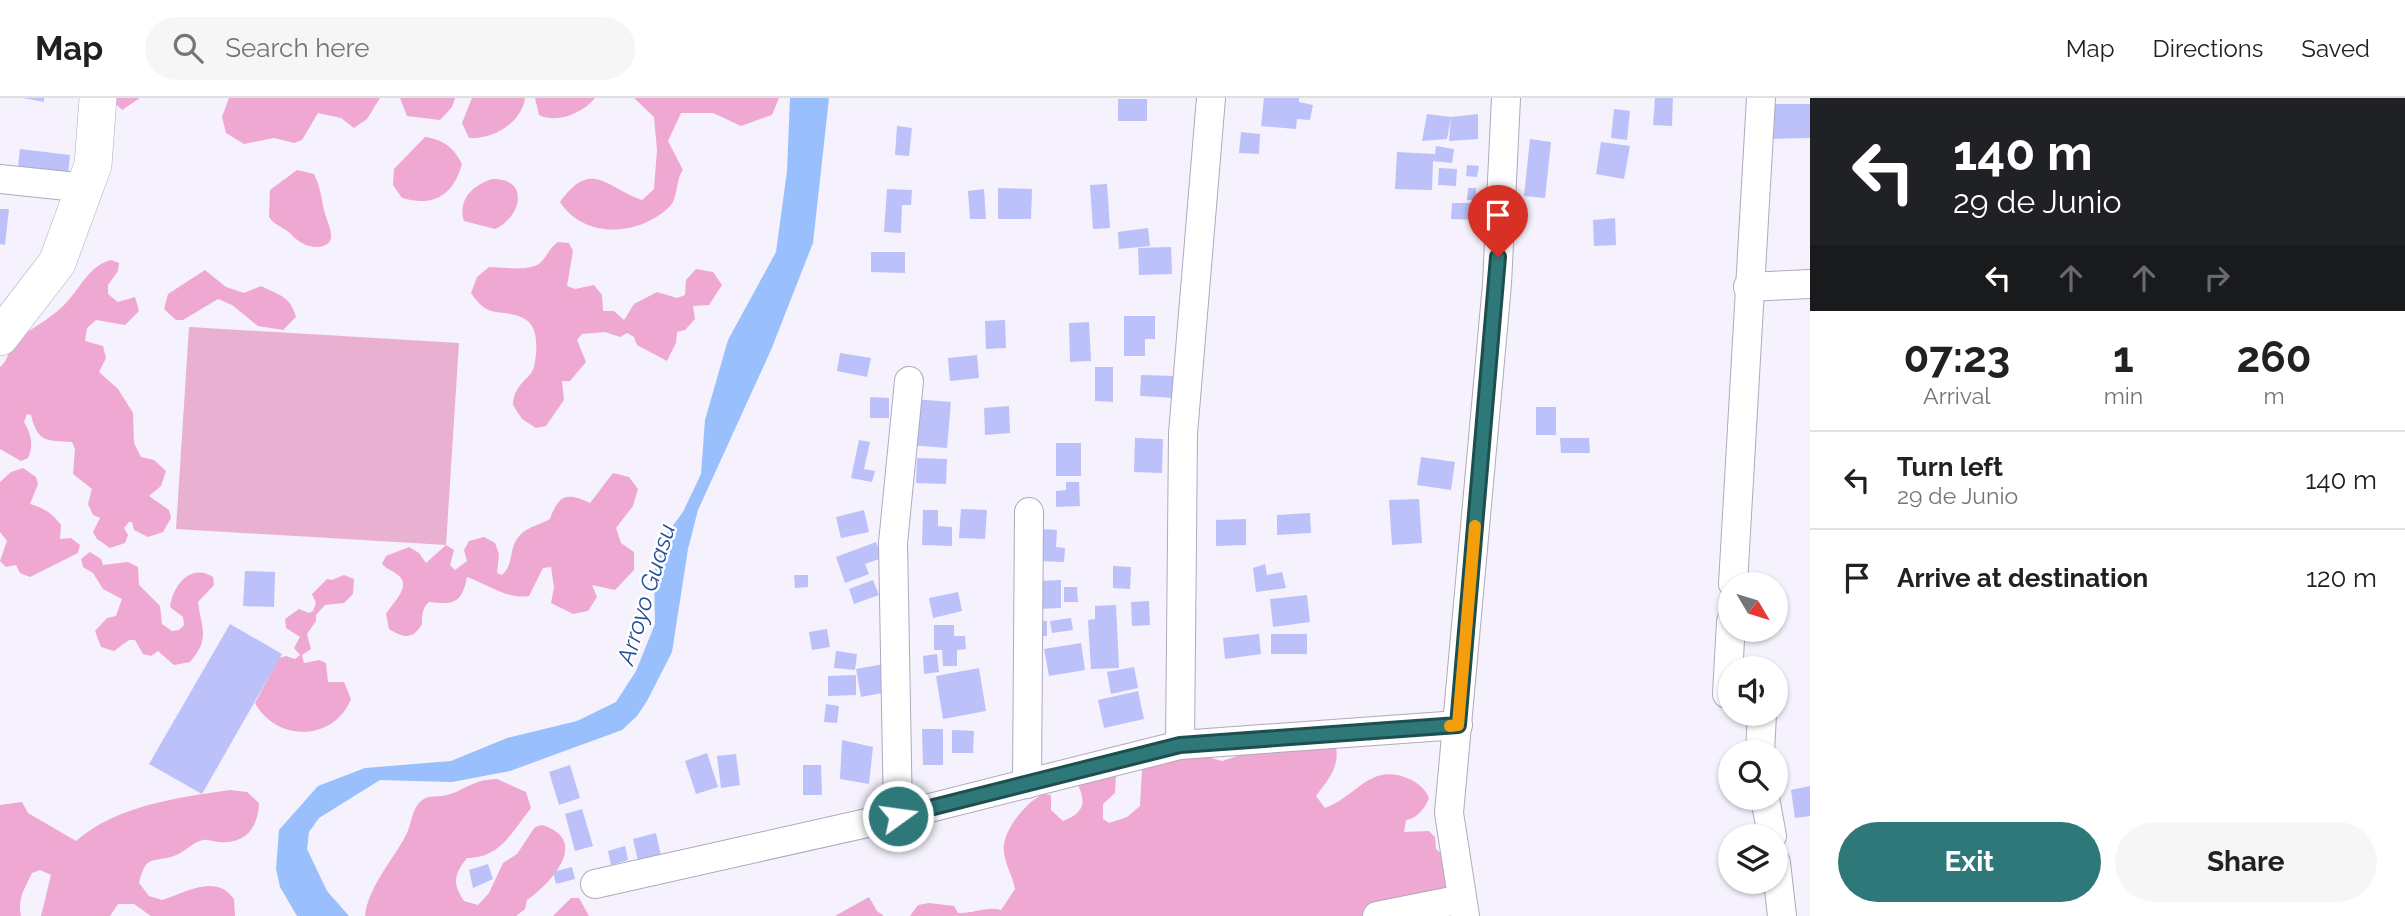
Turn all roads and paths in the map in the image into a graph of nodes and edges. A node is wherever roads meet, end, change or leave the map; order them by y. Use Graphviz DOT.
graph roads {
  1 [pos="98,98"];
  2 [pos="1210,98"];
  3 [pos="1506,98"];
  4 [pos="1761,98"];
  5 [pos="0,179"];
  6 [pos="86,188"];
  7 [pos="1810,284"];
  8 [pos="1748,287"];
  9 [pos="0,336"];
  10 [pos="909,381"];
  11 [pos="1029,512"];
  12 [pos="1734,572"];
  13 [pos="1458,725"];
  14 [pos="1180,745"];
  15 [pos="1027,784"];
  16 [pos="898,816"];
  17 [pos="596,884"];
  18 [pos="1780,894"];
  19 [pos="1463,908"];
  20 [pos="1377,916"];
  21 [pos="1782,916"];
  1 -- 6 [label="main road"];
  2 -- 14 [label="street"];
  3 -- 13 [label="street"];
  4 -- 8 [label="street"];
  5 -- 6 [label="street"];
  6 -- 9 [label="main road"];
  7 -- 8 [label="street"];
  8 -- 12 [label="street"];
  10 -- 16 [label="street"];
  11 -- 15 [label="street"];
  13 -- 14 [label="street"];
  13 -- 19 [label="street"];
  14 -- 15 [label="street"];
  15 -- 16 [label="street"];
  16 -- 17 [label="street"];
  18 -- 21 [label="street"];
  19 -- 20 [label="street"];
}
